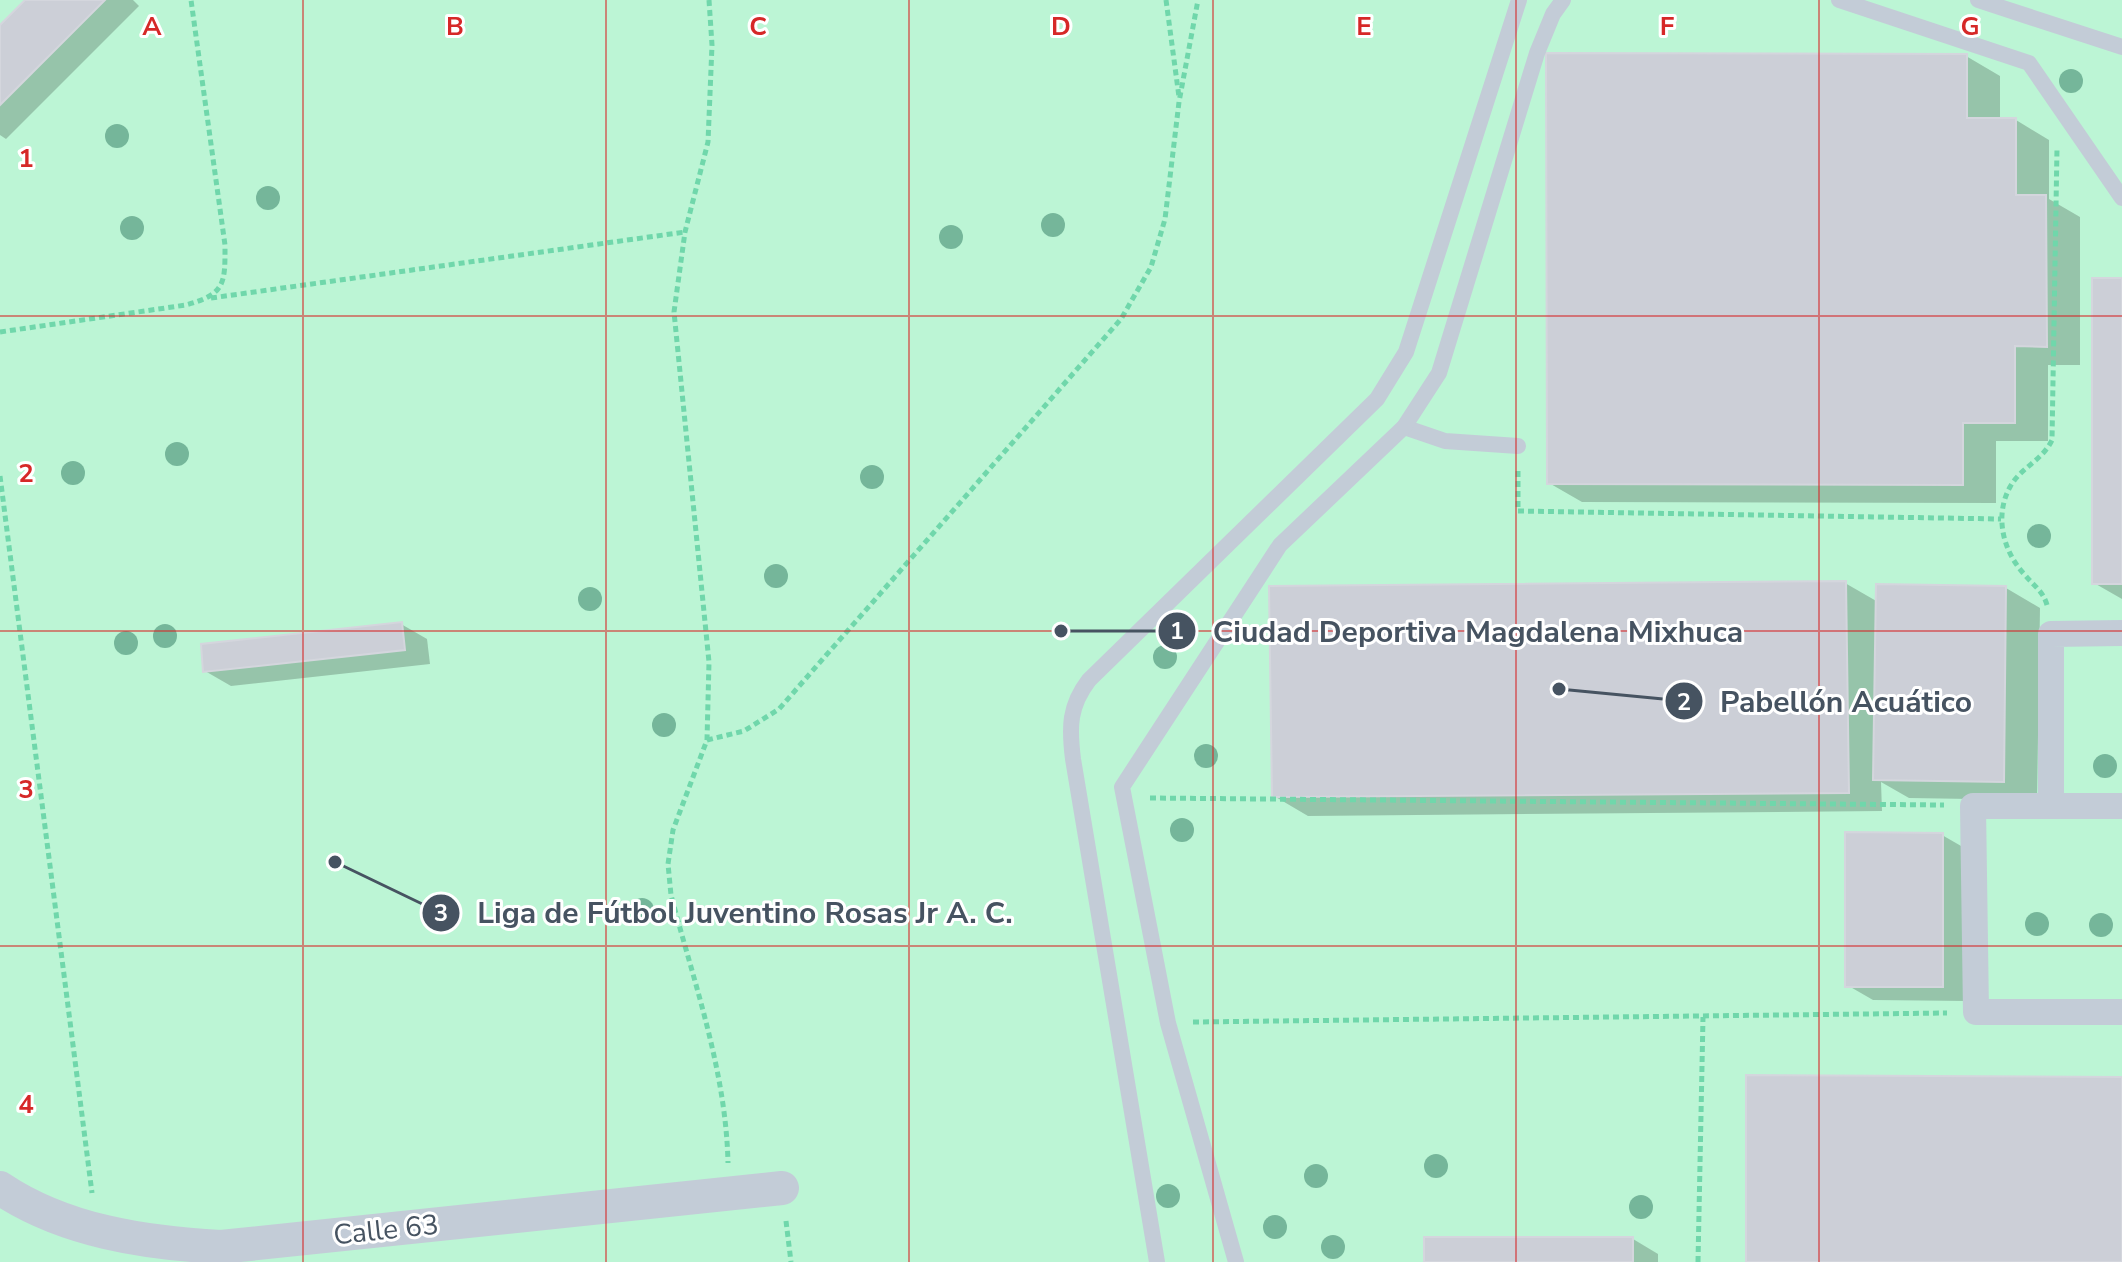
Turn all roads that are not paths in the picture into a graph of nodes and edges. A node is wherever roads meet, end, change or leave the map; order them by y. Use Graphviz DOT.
graph roads {
  1 [pos="1519,0"];
  2 [pos="1563,0"];
  3 [pos="1839,0"];
  4 [pos="1978,0"];
  5 [pos="2122,47"];
  6 [pos="2122,198"];
  7 [pos="1404,427"];
  8 [pos="1518,446"];
  9 [pos="2122,633"];
  10 [pos="2051,806"];
  11 [pos="2122,806"];
  12 [pos="2122,1012"];
  13 [pos="0,1188"];
  14 [pos="782,1188"];
  15 [pos="1157,1262"];
  16 [pos="1236,1262"];
  1 -- 15 [label="lane"];
  2 -- 7 [label="lane"];
  3 -- 6 [label="lane"];
  4 -- 5 [label="lane"];
  7 -- 8 [label="lane"];
  7 -- 16 [label="lane"];
  9 -- 10 [label="street"];
  10 -- 11 [label="street"];
  10 -- 12 [label="street"];
  13 -- 14 [label="street, Calle 63"];
}
